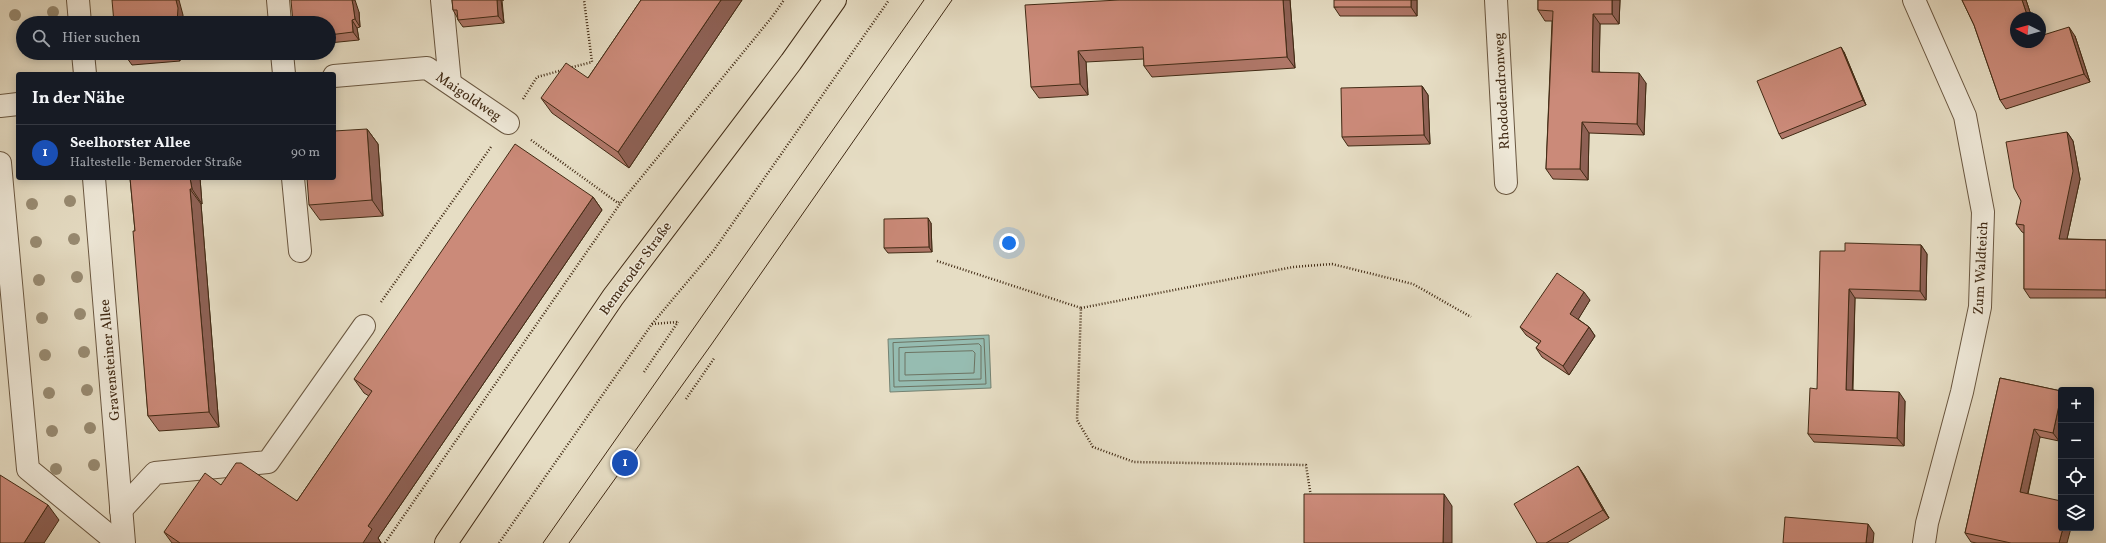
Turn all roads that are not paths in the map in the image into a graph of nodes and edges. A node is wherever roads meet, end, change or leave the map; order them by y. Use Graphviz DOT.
graph roads {
  1 [pos="78,0"];
  2 [pos="278,0"];
  3 [pos="442,0"];
  4 [pos="835,0"];
  5 [pos="1496,0"];
  6 [pos="1914,0"];
  7 [pos="79,16"];
  8 [pos="279,16"];
  9 [pos="84,60"];
  10 [pos="283,60"];
  11 [pos="85,72"];
  12 [pos="284,72"];
  13 [pos="336,76"];
  14 [pos="450,83"];
  15 [pos="16,104"];
  16 [pos="0,106"];
  17 [pos="508,123"];
  18 [pos="0,163"];
  19 [pos="94,180"];
  20 [pos="294,180"];
  21 [pos="1506,183"];
  22 [pos="300,251"];
  23 [pos="364,326"];
  24 [pos="121,510"];
  25 [pos="118,543"];
  26 [pos="124,543"];
  27 [pos="446,543"];
  28 [pos="1924,543"];
  1 -- 7 [label="street"];
  2 -- 8 [label="street"];
  3 -- 14 [label="street"];
  4 -- 27 [label="main road, Bemeroder Straße"];
  5 -- 21 [label="street, Rhododendronweg"];
  6 -- 28 [label="street, Zum Waldteich"];
  9 -- 11 [label="street"];
  10 -- 12 [label="street"];
  13 -- 14 [label="street, Maigoldweg"];
  14 -- 17 [label="street, Maigoldweg"];
  15 -- 16 [label="street"];
  18 -- 25 [label="street"];
  19 -- 24 [label="street, Gravensteiner Allee"];
  20 -- 22 [label="street"];
  23 -- 24 [label="street"];
  24 -- 26 [label="street, Gravensteiner Allee"];
}
